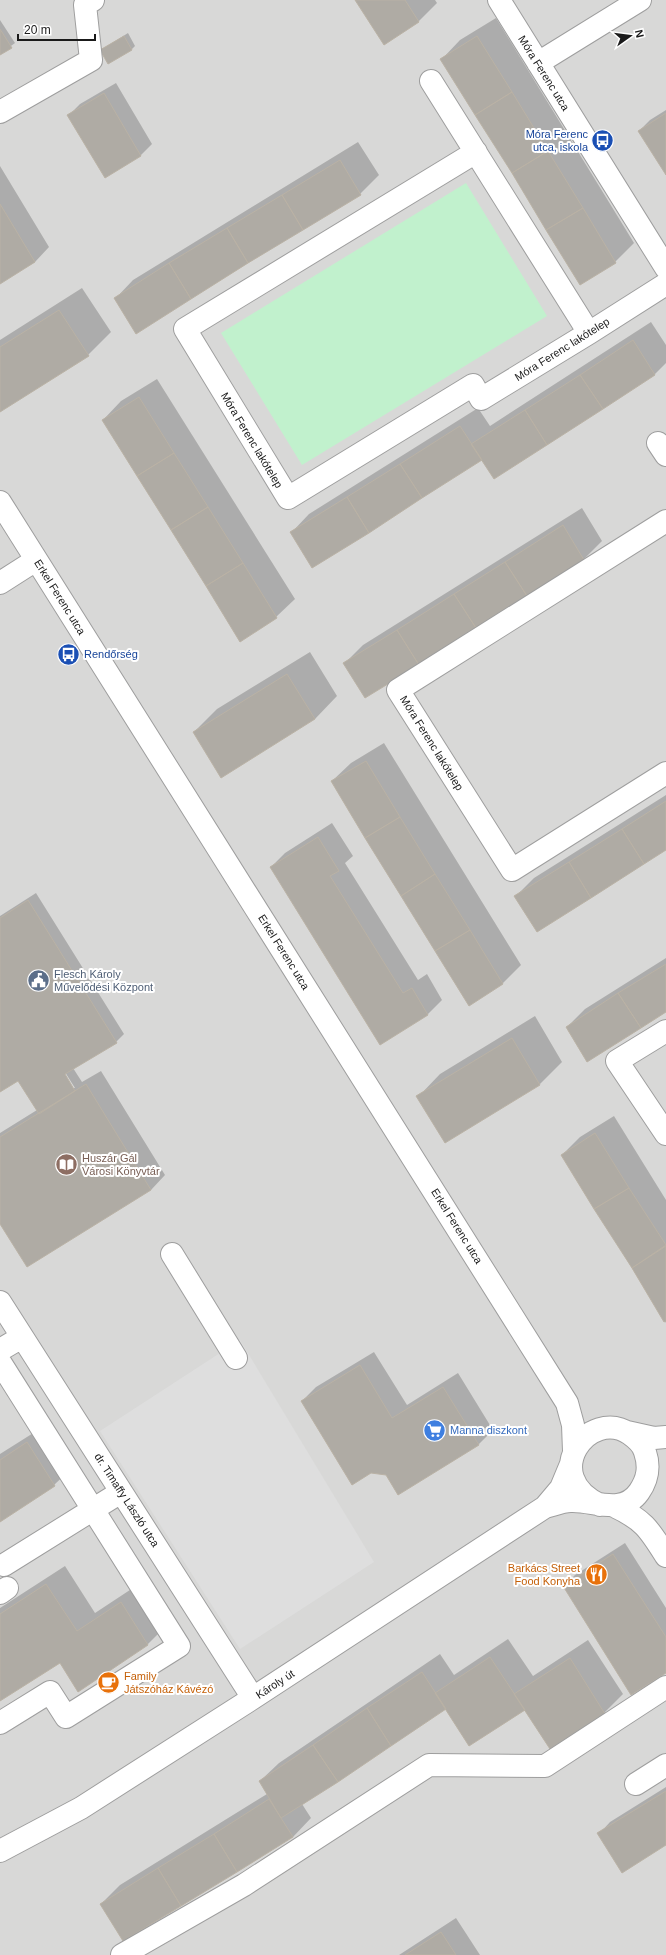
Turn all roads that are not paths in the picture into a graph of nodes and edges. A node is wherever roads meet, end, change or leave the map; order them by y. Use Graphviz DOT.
graph roads {
  1 [pos="499,0"];
  2 [pos="640,0"];
  3 [pos="83,2"];
  4 [pos="538,63"];
  5 [pos="431,81"];
  6 [pos="0,112"];
  7 [pos="476,152"];
  8 [pos="666,268"];
  9 [pos="666,284"];
  10 [pos="589,333"];
  11 [pos="0,502"];
  12 [pos="666,521"];
  13 [pos="36,560"];
  14 [pos="0,583"];
  15 [pos="666,773"];
  16 [pos="666,1031"];
  17 [pos="666,1134"];
  18 [pos="172,1254"];
  19 [pos="0,1302"];
  20 [pos="22,1337"];
  21 [pos="0,1350"];
  22 [pos="236,1358"];
  23 [pos="0,1362"];
  24 [pos="567,1403"];
  25 [pos="621,1430"];
  26 [pos="666,1437"];
  27 [pos="666,1446"];
  28 [pos="573,1458"];
  29 [pos="647,1478"];
  30 [pos="121,1492"];
  31 [pos="607,1505"];
  32 [pos="545,1508"];
  33 [pos="93,1509"];
  34 [pos="648,1528"];
  35 [pos="666,1556"];
  36 [pos="4,1566"];
  37 [pos="666,1688"];
  38 [pos="253,1698"];
  39 [pos="0,1723"];
  40 [pos="666,1765"];
  41 [pos="636,1784"];
  42 [pos="0,1851"];
  43 [pos="122,1955"];
  1 -- 4 [label="street, Móra Ferenc utca"];
  2 -- 4 [label="street"];
  3 -- 6 [label="street"];
  4 -- 8 [label="street, Móra Ferenc utca"];
  5 -- 7 [label="street"];
  7 -- 10 [label="street"];
  7 -- 10 [label="street, Móra Ferenc lakótelep"];
  9 -- 10 [label="street, Móra Ferenc lakótelep"];
  11 -- 13 [label="street, Erkel Ferenc utca"];
  12 -- 15 [label="street, Móra Ferenc lakótelep"];
  13 -- 14 [label="street"];
  13 -- 24 [label="street, Erkel Ferenc utca"];
  16 -- 17 [label="street"];
  18 -- 22 [label="street"];
  19 -- 20 [label="street, dr. Timaffy László utca"];
  20 -- 21 [label="street"];
  20 -- 30 [label="street, dr. Timaffy László utca"];
  23 -- 33 [label="street"];
  24 -- 25 [label="street, Erkel Ferenc utca"];
  24 -- 28 [label="street, Erkel Ferenc utca"];
  25 -- 26 [label="street"];
  25 -- 28 [label="street"];
  25 -- 29 [label="street"];
  27 -- 29 [label="street"];
  28 -- 31 [label="street"];
  28 -- 32 [label="street, Károly út"];
  29 -- 31 [label="street"];
  29 -- 34 [label="street"];
  30 -- 33 [label="street"];
  30 -- 38 [label="street, dr. Timaffy László utca"];
  31 -- 32 [label="street, Károly út"];
  31 -- 34 [label="street"];
  32 -- 38 [label="street, Károly út"];
  33 -- 36 [label="street"];
  33 -- 39 [label="street"];
  34 -- 35 [label="street"];
  37 -- 43 [label="street"];
  38 -- 42 [label="street, Károly út"];
  40 -- 41 [label="street"];
}
